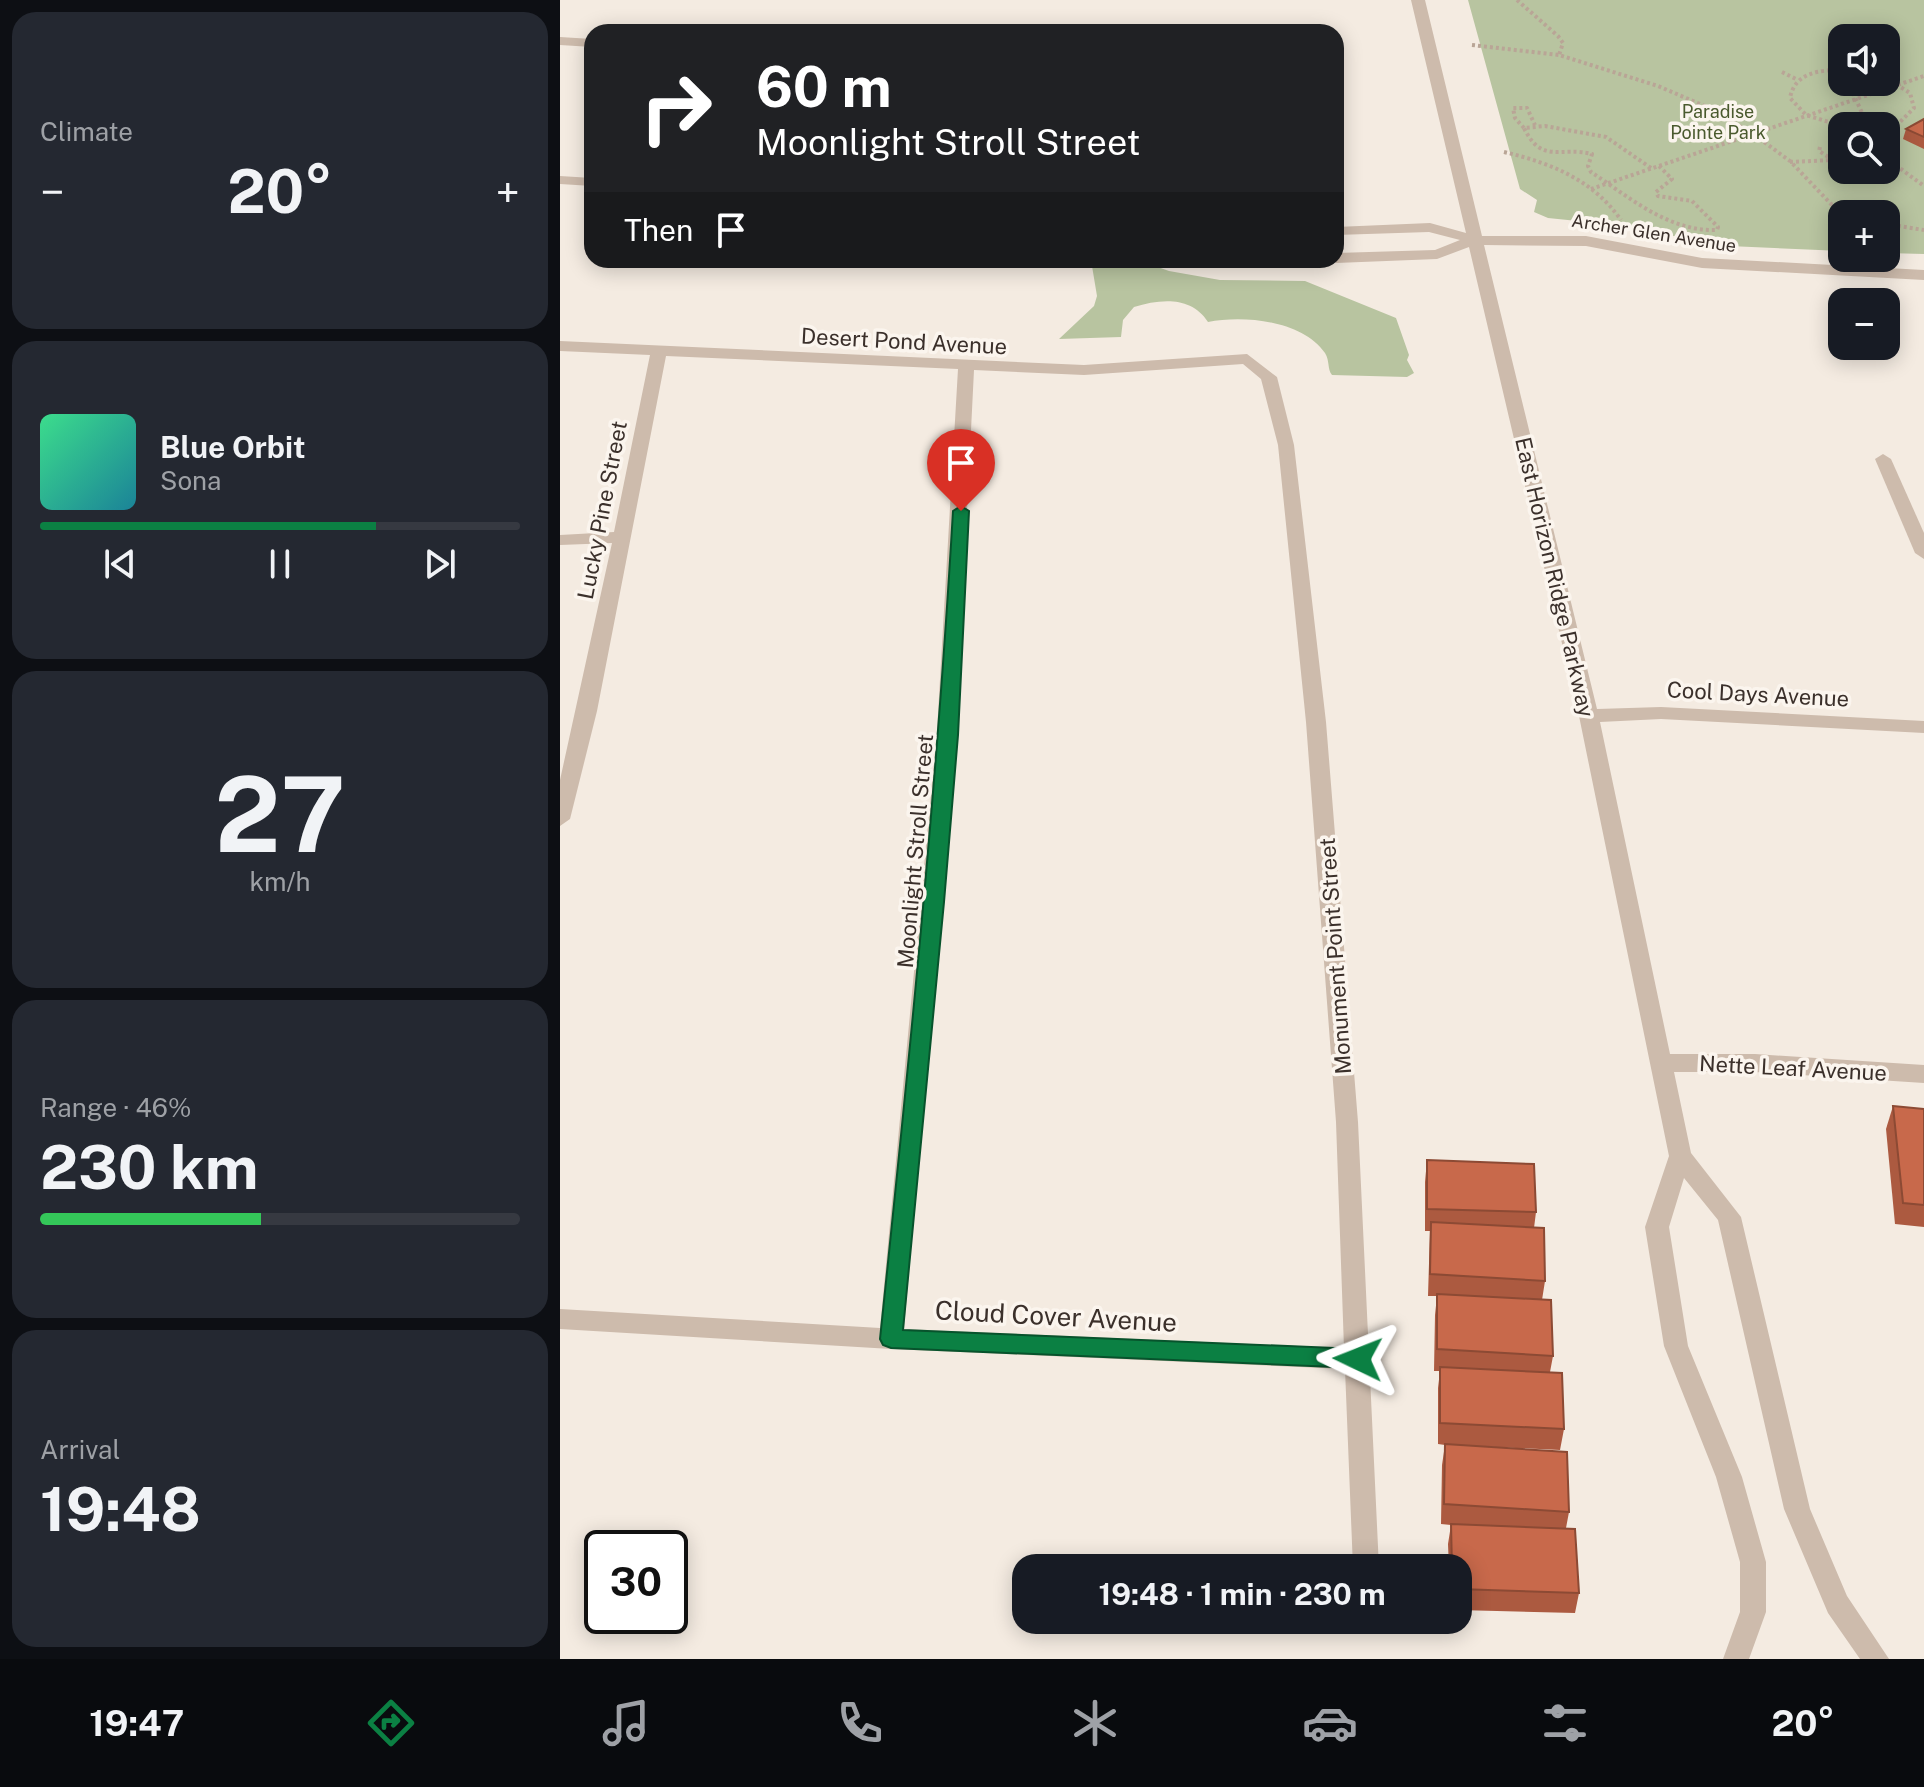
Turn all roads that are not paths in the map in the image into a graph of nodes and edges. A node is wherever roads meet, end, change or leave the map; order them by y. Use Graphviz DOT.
graph roads {
  1 [pos="1418,0"];
  2 [pos="560,41"];
  3 [pos="584,42"];
  4 [pos="560,180"];
  5 [pos="584,182"];
  6 [pos="1344,231"];
  7 [pos="1475,240"];
  8 [pos="1344,258"];
  9 [pos="1924,275"];
  10 [pos="560,346"];
  11 [pos="659,351"];
  12 [pos="1247,359"];
  13 [pos="966,366"];
  14 [pos="1883,459"];
  15 [pos="621,537"];
  16 [pos="560,540"];
  17 [pos="1924,553"];
  18 [pos="1589,716"];
  19 [pos="1924,727"];
  20 [pos="560,819"];
  21 [pos="1662,1063"];
  22 [pos="1924,1074"];
  23 [pos="1680,1156"];
  24 [pos="560,1319"];
  25 [pos="891,1339"];
  26 [pos="1358,1359"];
  27 [pos="1365,1554"];
  28 [pos="1736,1659"];
  29 [pos="1876,1659"];
  1 -- 7 [label="street, East Horizon Ridge Parkway"];
  2 -- 3 [label="street"];
  4 -- 5 [label="street"];
  6 -- 7 [label="street"];
  7 -- 8 [label="street"];
  7 -- 9 [label="street, Archer Glen Avenue"];
  7 -- 18 [label="street, East Horizon Ridge Parkway"];
  10 -- 11 [label="street, Desert Pond Avenue"];
  11 -- 13 [label="street, Desert Pond Avenue"];
  11 -- 15 [label="street, Lucky Pine Street"];
  12 -- 13 [label="street, Desert Pond Avenue"];
  12 -- 26 [label="street, Monument Point Street"];
  13 -- 25 [label="street, Moonlight Stroll Street"];
  14 -- 17 [label="street"];
  15 -- 16 [label="street"];
  15 -- 20 [label="street, Lucky Pine Street"];
  18 -- 19 [label="street, Cool Days Avenue"];
  18 -- 21 [label="street, East Horizon Ridge Parkway"];
  21 -- 22 [label="street, Nette Leaf Avenue"];
  21 -- 23 [label="street, East Horizon Ridge Parkway"];
  23 -- 28 [label="street, East Horizon Ridge Parkway"];
  23 -- 29 [label="street, East Horizon Ridge Parkway"];
  24 -- 25 [label="street, Cloud Cover Avenue"];
  25 -- 26 [label="street, Cloud Cover Avenue"];
  26 -- 27 [label="street, Monument Point Street"];
}
